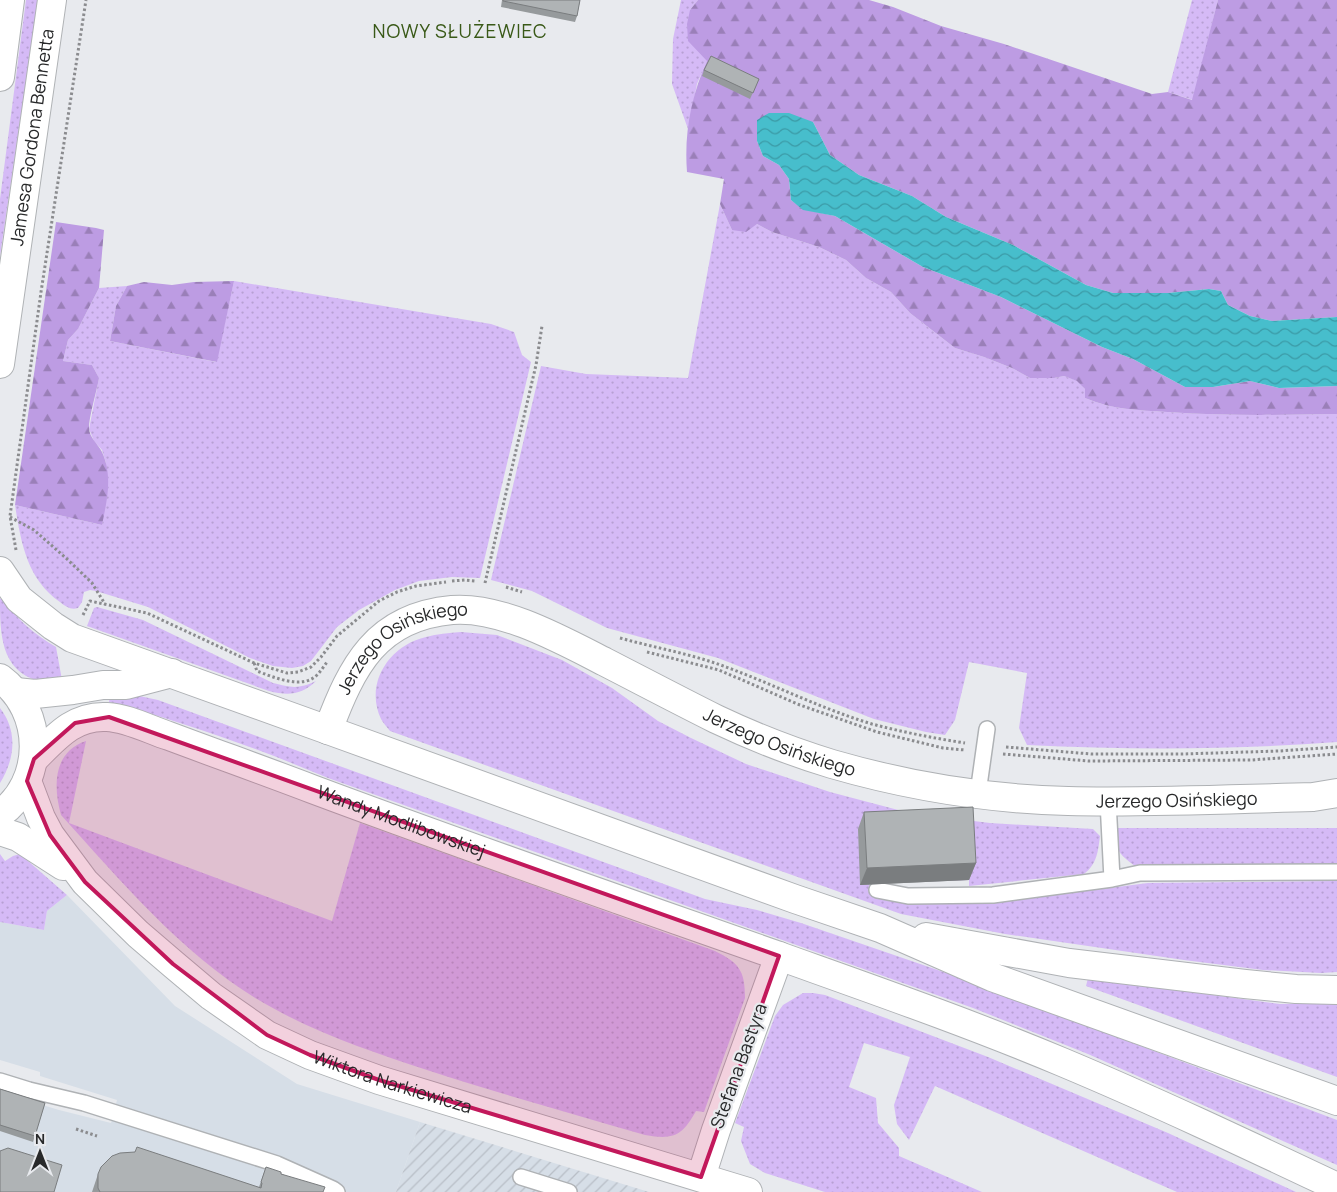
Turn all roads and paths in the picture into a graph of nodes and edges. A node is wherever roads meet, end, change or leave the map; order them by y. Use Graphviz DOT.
graph roads {
  1 [pos="10,0"];
  2 [pos="52,0"];
  3 [pos="86,0"];
  4 [pos="0,77"];
  5 [pos="542,326"];
  6 [pos="0,364"];
  7 [pos="10,516"];
  8 [pos="9,564"];
  9 [pos="485,583"];
  10 [pos="105,604"];
  11 [pos="638,650"];
  12 [pos="331,657"];
  13 [pos="254,663"];
  14 [pos="172,673"];
  15 [pos="8,685"];
  16 [pos="987,729"];
  17 [pos="328,730"];
  18 [pos="984,752"];
  19 [pos="1337,754"];
  20 [pos="30,770"];
  21 [pos="978,793"];
  22 [pos="1329,798"];
  23 [pos="1108,801"];
  24 [pos="0,814"];
  25 [pos="0,831"];
  26 [pos="1337,872"];
  27 [pos="1112,879"];
  28 [pos="85,882"];
  29 [pos="877,890"];
  30 [pos="880,928"];
  31 [pos="779,956"];
  32 [pos="1337,990"];
  33 [pos="0,1081"];
  34 [pos="1337,1101"];
  35 [pos="76,1130"];
  36 [pos="97,1136"];
  37 [pos="521,1177"];
  38 [pos="701,1177"];
  39 [pos="1337,1187"];
  40 [pos="337,1192"];
  41 [pos="568,1192"];
  42 [pos="748,1192"];
  1 -- 4 [label="main road"];
  2 -- 6 [label="main road, Jamesa Gordona Bennetta"];
  3 -- 7 [label="path"];
  5 -- 9 [label="path"];
  7 -- 8 [label="path"];
  7 -- 10 [label="path"];
  8 -- 14 [label="main road"];
  11 -- 18 [label="path"];
  12 -- 13 [label="path"];
  14 -- 15 [label="main road"];
  14 -- 17 [label="main road"];
  15 -- 20 [label="main road, Wiktora Narkiewicza"];
  16 -- 18 [label="lane"];
  17 -- 21 [label="main road, Jerzego Osińskiego"];
  17 -- 30 [label="main road"];
  18 -- 19 [label="path"];
  18 -- 21 [label="lane"];
  20 -- 24 [label="main road, Wandy Modlibowskiej"];
  20 -- 28 [label="main road, Wiktora Narkiewicza"];
  20 -- 31 [label="main road, Wandy Modlibowskiej"];
  21 -- 23 [label="main road, Jerzego Osińskiego"];
  22 -- 23 [label="main road, Jerzego Osińskiego"];
  23 -- 27 [label="lane"];
  25 -- 28 [label="main road, Wiktora Narkiewicza"];
  26 -- 27 [label="lane"];
  27 -- 29 [label="lane"];
  28 -- 38 [label="main road, Wiktora Narkiewicza"];
  30 -- 32 [label="main road"];
  30 -- 34 [label="main road"];
  31 -- 38 [label="main road, Stefana Bastyra"];
  31 -- 39 [label="main road, Wandy Modlibowskiej"];
  33 -- 40 [label="lane"];
  35 -- 36 [label="path"];
  37 -- 41 [label="lane"];
  38 -- 42 [label="main road, Wiktora Narkiewicza"];
}
